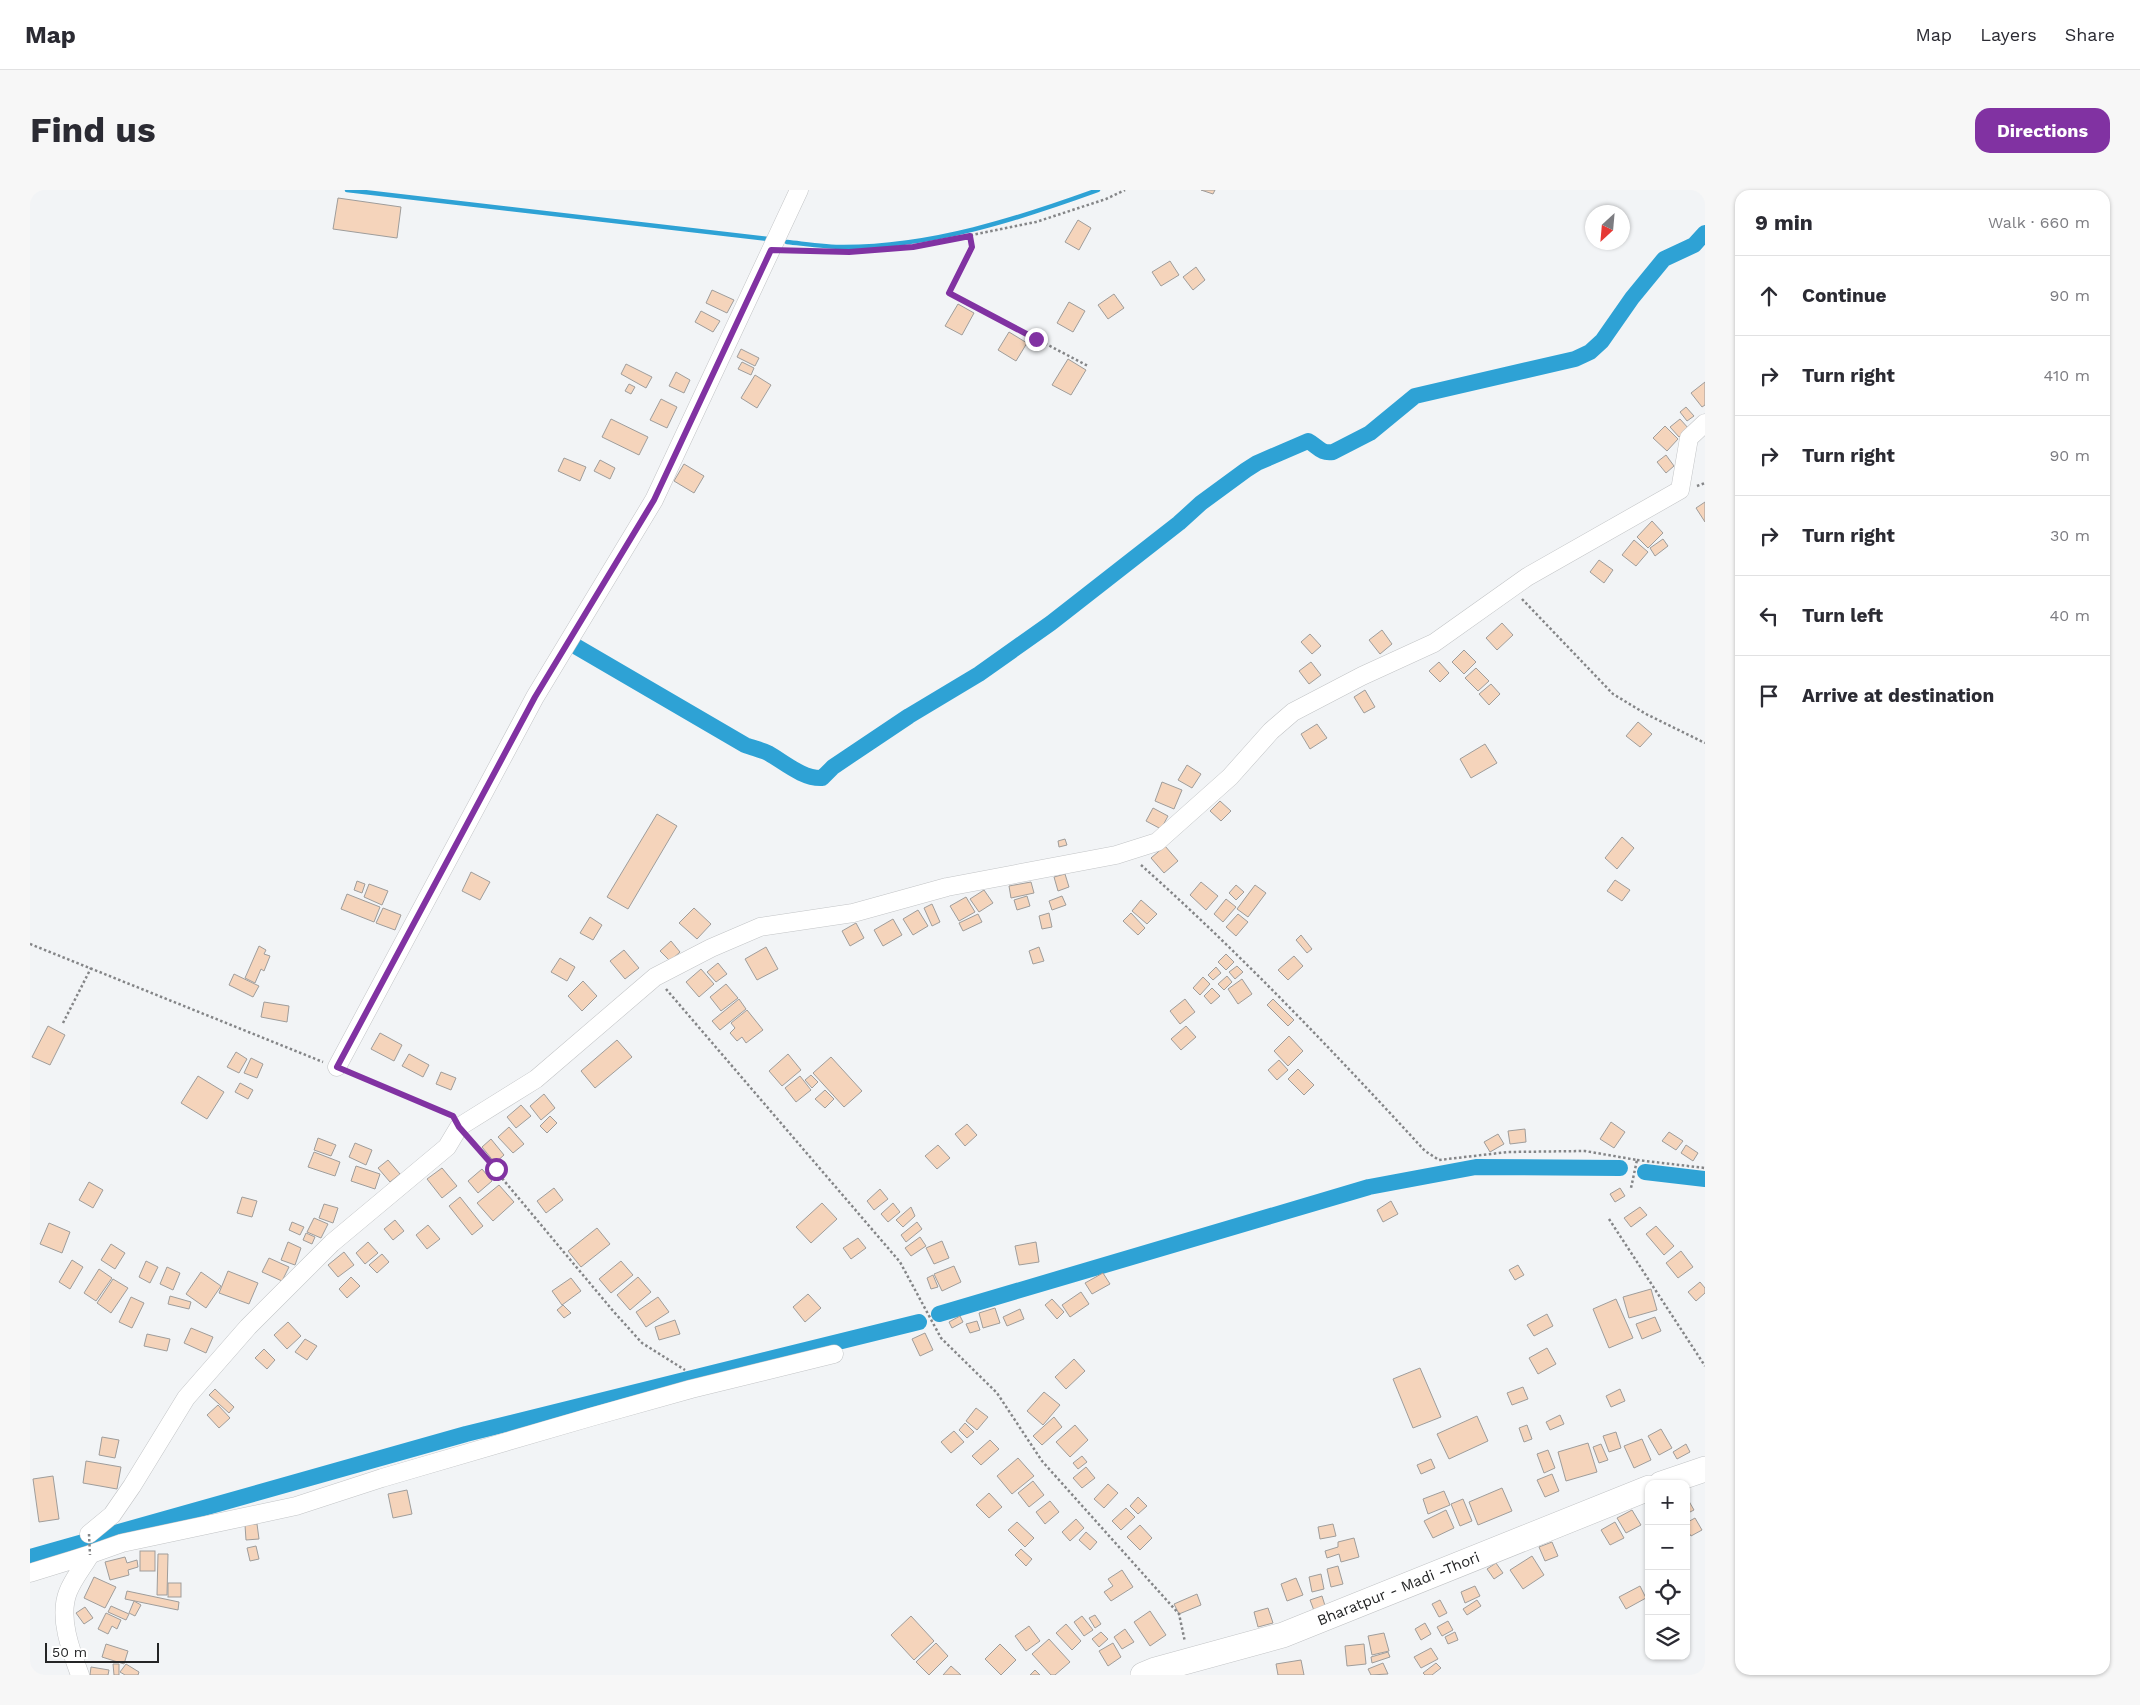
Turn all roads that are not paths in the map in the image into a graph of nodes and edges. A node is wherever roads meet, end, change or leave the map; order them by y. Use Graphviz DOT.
graph roads {
  1 [pos="799,190"];
  2 [pos="1705,423"];
  3 [pos="337,1067"];
  4 [pos="834,1354"];
  5 [pos="1705,1468"];
  6 [pos="1672,1480"];
  7 [pos="1645,1490"];
  8 [pos="89,1534"];
  9 [pos="82,1557"];
  10 [pos="30,1573"];
  11 [pos="80,1675"];
  12 [pos="1143,1675"];
  1 -- 3 [label="street"];
  2 -- 8 [label="street"];
  4 -- 9 [label="street"];
  5 -- 6 [label="main road"];
  7 -- 12 [label="main road, Bharatpur - Madi -Thori"];
  9 -- 10 [label="street"];
  9 -- 11 [label="street"];
}
